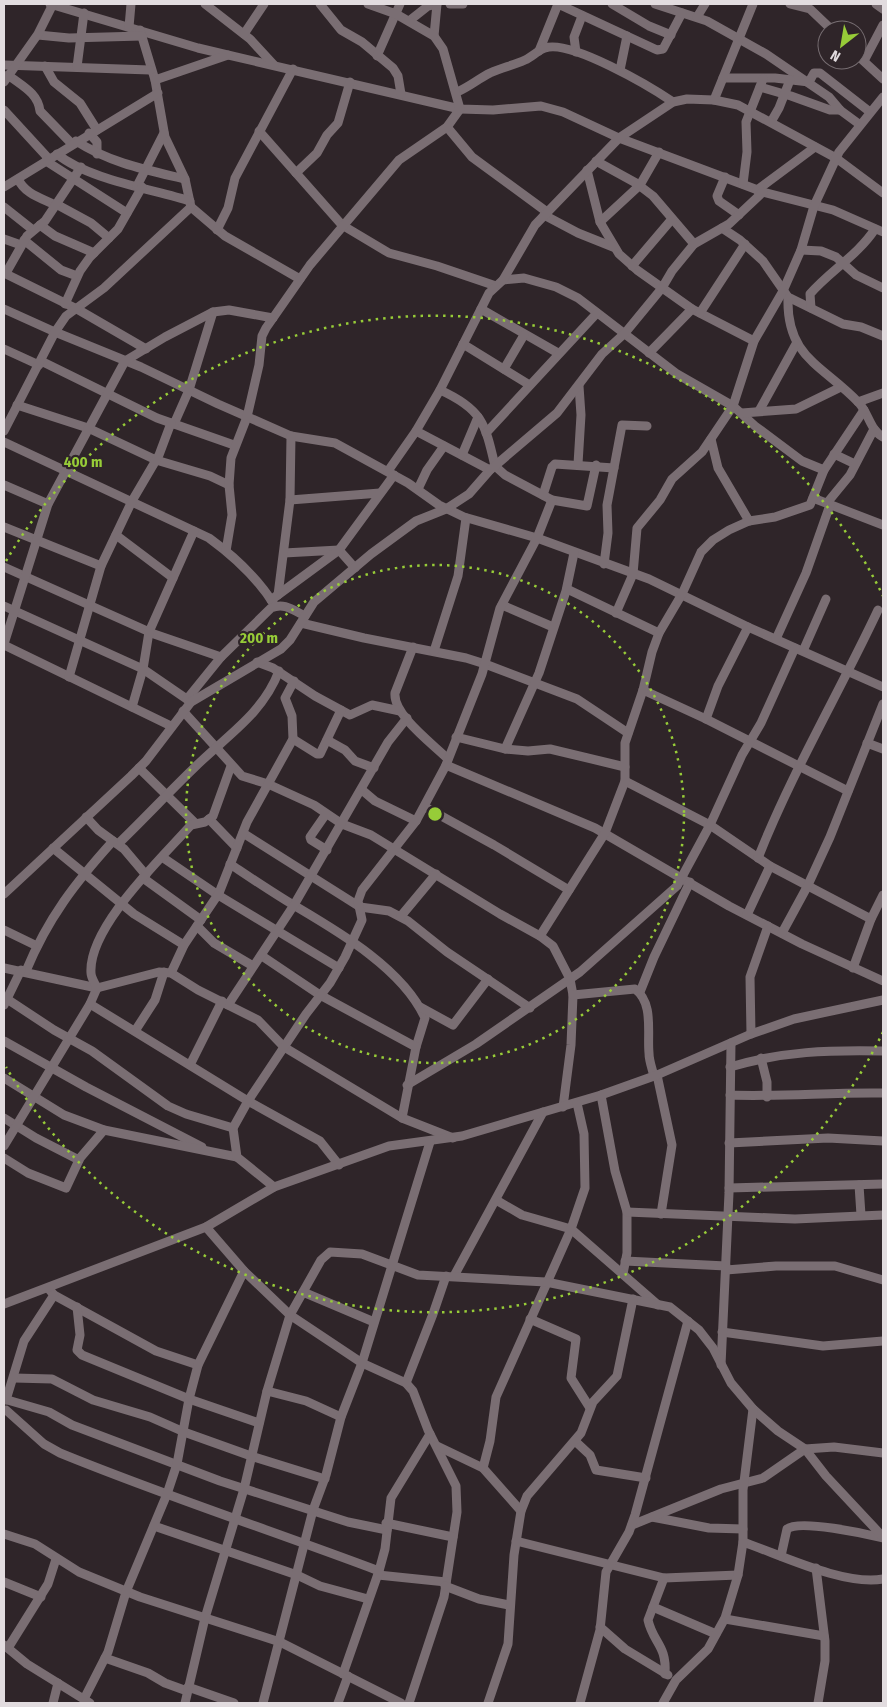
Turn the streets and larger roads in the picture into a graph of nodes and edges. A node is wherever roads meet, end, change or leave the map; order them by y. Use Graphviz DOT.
graph roads {
  1 [pos="52,4"];
  2 [pos="132,4"];
  3 [pos="205,4"];
  4 [pos="264,4"];
  5 [pos="322,4"];
  6 [pos="368,4"];
  7 [pos="400,4"];
  8 [pos="432,4"];
  9 [pos="450,4"];
  10 [pos="463,4"];
  11 [pos="560,4"];
  12 [pos="612,4"];
  13 [pos="655,4"];
  14 [pos="705,4"];
  15 [pos="753,4"];
  16 [pos="790,4"];
  17 [pos="876,4"];
  18 [pos="801,5"];
  19 [pos="627,8"];
  20 [pos="883,10"];
  21 [pos="84,13"];
  22 [pos="682,13"];
  23 [pos="396,14"];
  24 [pos="582,16"];
  25 [pos="696,17"];
  26 [pos="822,20"];
  27 [pos="409,21"];
  28 [pos="883,25"];
  29 [pos="129,26"];
  30 [pos="141,33"];
  31 [pos="244,34"];
  32 [pos="38,35"];
  33 [pos="671,35"];
  34 [pos="434,36"];
  35 [pos="627,36"];
  36 [pos="80,38"];
  37 [pos="738,39"];
  38 [pos="867,48"];
  39 [pos="540,50"];
  40 [pos="576,52"];
  41 [pos="228,55"];
  42 [pos="377,56"];
  43 [pos="867,64"];
  44 [pos="4,65"];
  45 [pos="14,65"];
  46 [pos="275,65"];
  47 [pos="45,66"];
  48 [pos="77,67"];
  49 [pos="293,69"];
  50 [pos="150,70"];
  51 [pos="620,70"];
  52 [pos="6,78"];
  53 [pos="723,78"];
  54 [pos="883,79"];
  55 [pos="155,80"];
  56 [pos="790,80"];
  57 [pos="350,82"];
  58 [pos="808,82"];
  59 [pos="761,83"];
  60 [pos="456,92"];
  61 [pos="158,93"];
  62 [pos="401,94"];
  63 [pos="785,94"];
  64 [pos="883,97"];
  65 [pos="714,100"];
  66 [pos="673,102"];
  67 [pos="460,109"];
  68 [pos="4,110"];
  69 [pos="840,110"];
  70 [pos="750,111"];
  71 [pos="870,112"];
  72 [pos="771,122"];
  73 [pos="859,124"];
  74 [pos="447,127"];
  75 [pos="259,130"];
  76 [pos="93,131"];
  77 [pos="164,133"];
  78 [pos="619,138"];
  79 [pos="74,143"];
  80 [pos="815,147"];
  81 [pos="659,152"];
  82 [pos="96,153"];
  83 [pos="57,154"];
  84 [pos="836,158"];
  85 [pos="47,160"];
  86 [pos="596,161"];
  87 [pos="83,168"];
  88 [pos="146,170"];
  89 [pos="587,170"];
  90 [pos="296,173"];
  91 [pos="724,177"];
  92 [pos="18,179"];
  93 [pos="72,179"];
  94 [pos="185,179"];
  95 [pos="742,184"];
  96 [pos="640,185"];
  97 [pos="4,186"];
  98 [pos="139,186"];
  99 [pos="760,191"];
  100 [pos="883,193"];
  101 [pos="190,204"];
  102 [pos="55,205"];
  103 [pos="814,206"];
  104 [pos="4,207"];
  105 [pos="127,213"];
  106 [pos="545,214"];
  107 [pos="739,215"];
  108 [pos="672,218"];
  109 [pos="600,222"];
  110 [pos="342,225"];
  111 [pos="37,227"];
  112 [pos="722,228"];
  113 [pos="217,230"];
  114 [pos="879,230"];
  115 [pos="109,238"];
  116 [pos="4,239"];
  117 [pos="23,243"];
  118 [pos="694,244"];
  119 [pos="745,244"];
  120 [pos="613,247"];
  121 [pos="801,250"];
  122 [pos="94,253"];
  123 [pos="843,262"];
  124 [pos="632,266"];
  125 [pos="5,273"];
  126 [pos="78,276"];
  127 [pos="300,279"];
  128 [pos="500,283"];
  129 [pos="662,288"];
  130 [pos="883,288"];
  131 [pos="786,294"];
  132 [pos="65,304"];
  133 [pos="811,308"];
  134 [pos="4,309"];
  135 [pos="77,309"];
  136 [pos="481,309"];
  137 [pos="696,311"];
  138 [pos="213,312"];
  139 [pos="597,312"];
  140 [pos="273,318"];
  141 [pos="55,332"];
  142 [pos="624,333"];
  143 [pos="524,335"];
  144 [pos="883,336"];
  145 [pos="754,340"];
  146 [pos="463,344"];
  147 [pos="796,344"];
  148 [pos="146,348"];
  149 [pos="4,349"];
  150 [pos="558,353"];
  151 [pos="649,353"];
  152 [pos="125,361"];
  153 [pos="40,363"];
  154 [pos="504,369"];
  155 [pos="528,384"];
  156 [pos="579,386"];
  157 [pos="841,387"];
  158 [pos="189,390"];
  159 [pos="440,390"];
  160 [pos="883,393"];
  161 [pos="106,395"];
  162 [pos="17,405"];
  163 [pos="733,406"];
  164 [pos="861,406"];
  165 [pos="759,411"];
  166 [pos="742,413"];
  167 [pos="248,417"];
  168 [pos="478,417"];
  169 [pos="173,424"];
  170 [pos="647,426"];
  171 [pos="88,428"];
  172 [pos="874,430"];
  173 [pos="4,431"];
  174 [pos="416,431"];
  175 [pos="486,433"];
  176 [pos="291,436"];
  177 [pos="883,437"];
  178 [pos="711,439"];
  179 [pos="4,442"];
  180 [pos="234,445"];
  181 [pos="444,446"];
  182 [pos="834,454"];
  183 [pos="462,455"];
  184 [pos="156,460"];
  185 [pos="578,464"];
  186 [pos="855,464"];
  187 [pos="596,465"];
  188 [pos="492,468"];
  189 [pos="614,468"];
  190 [pos="66,470"];
  191 [pos="824,470"];
  192 [pos="391,473"];
  193 [pos="4,485"];
  194 [pos="229,485"];
  195 [pos="418,489"];
  196 [pos="380,493"];
  197 [pos="543,495"];
  198 [pos="813,498"];
  199 [pos="290,500"];
  200 [pos="552,500"];
  201 [pos="132,501"];
  202 [pos="48,504"];
  203 [pos="829,504"];
  204 [pos="446,509"];
  205 [pos="466,518"];
  206 [pos="749,521"];
  207 [pos="883,525"];
  208 [pos="4,527"];
  209 [pos="194,531"];
  210 [pos="116,535"];
  211 [pos="537,538"];
  212 [pos="37,540"];
  213 [pos="339,550"];
  214 [pos="226,551"];
  215 [pos="284,553"];
  216 [pos="574,553"];
  217 [pos="604,564"];
  218 [pos="101,566"];
  219 [pos="4,567"];
  220 [pos="355,568"];
  221 [pos="633,574"];
  222 [pos="24,575"];
  223 [pos="172,578"];
  224 [pos="567,590"];
  225 [pos="682,594"];
  226 [pos="826,599"];
  227 [pos="275,600"];
  228 [pos="502,605"];
  229 [pos="4,606"];
  230 [pos="91,606"];
  231 [pos="14,610"];
  232 [pos="878,610"];
  233 [pos="616,613"];
  234 [pos="303,619"];
  235 [pos="553,627"];
  236 [pos="748,627"];
  237 [pos="149,632"];
  238 [pos="659,633"];
  239 [pos="776,639"];
  240 [pos="80,640"];
  241 [pos="4,644"];
  242 [pos="413,647"];
  243 [pos="799,650"];
  244 [pos="434,651"];
  245 [pos="221,657"];
  246 [pos="257,662"];
  247 [pos="485,664"];
  248 [pos="143,669"];
  249 [pos="278,671"];
  250 [pos="847,673"];
  251 [pos="69,677"];
  252 [pos="294,682"];
  253 [pos="535,684"];
  254 [pos="883,687"];
  255 [pos="642,690"];
  256 [pos="189,700"];
  257 [pos="883,704"];
  258 [pos="132,707"];
  259 [pos="340,710"];
  260 [pos="183,711"];
  261 [pos="400,711"];
  262 [pos="407,718"];
  263 [pos="706,719"];
  264 [pos="171,726"];
  265 [pos="628,733"];
  266 [pos="456,737"];
  267 [pos="293,739"];
  268 [pos="327,740"];
  269 [pos="750,741"];
  270 [pos="867,743"];
  271 [pos="215,747"];
  272 [pos="504,749"];
  273 [pos="883,749"];
  274 [pos="447,762"];
  275 [pos="231,766"];
  276 [pos="624,767"];
  277 [pos="800,767"];
  278 [pos="140,768"];
  279 [pos="374,768"];
  280 [pos="625,781"];
  281 [pos="268,784"];
  282 [pos="362,790"];
  283 [pos="848,791"];
  284 [pos="166,796"];
  285 [pos="425,807"];
  286 [pos="326,814"];
  287 [pos="86,817"];
  288 [pos="209,819"];
  289 [pos="416,821"];
  290 [pos="194,824"];
  291 [pos="342,824"];
  292 [pos="710,825"];
  293 [pos="243,833"];
  294 [pos="605,833"];
  295 [pos="116,843"];
  296 [pos="53,848"];
  297 [pos="237,848"];
  298 [pos="396,848"];
  299 [pos="327,850"];
  300 [pos="162,857"];
  301 [pos="758,858"];
  302 [pos="230,864"];
  303 [pos="770,866"];
  304 [pos="83,874"];
  305 [pos="436,874"];
  306 [pos="145,876"];
  307 [pos="310,877"];
  308 [pos="686,880"];
  309 [pos="807,887"];
  310 [pos="569,890"];
  311 [pos="4,894"];
  312 [pos="218,895"];
  313 [pos="882,901"];
  314 [pos="122,904"];
  315 [pos="294,906"];
  316 [pos="360,907"];
  317 [pos="747,915"];
  318 [pos="401,916"];
  319 [pos="871,919"];
  320 [pos="199,923"];
  321 [pos="768,926"];
  322 [pos="4,930"];
  323 [pos="277,932"];
  324 [pos="782,933"];
  325 [pos="540,936"];
  326 [pos="353,941"];
  327 [pos="184,945"];
  328 [pos="37,946"];
  329 [pos="262,956"];
  330 [pos="254,966"];
  331 [pos="4,968"];
  332 [pos="339,968"];
  333 [pos="853,968"];
  334 [pos="24,971"];
  335 [pos="168,972"];
  336 [pos="488,979"];
  337 [pos="570,979"];
  338 [pos="883,982"];
  339 [pos="97,988"];
  340 [pos="640,992"];
  341 [pos="320,995"];
  342 [pos="573,995"];
  343 [pos="883,1000"];
  344 [pos="5,1002"];
  345 [pos="225,1003"];
  346 [pos="90,1004"];
  347 [pos="418,1005"];
  348 [pos="530,1008"];
  349 [pos="135,1031"];
  350 [pos="751,1034"];
  351 [pos="69,1037"];
  352 [pos="4,1041"];
  353 [pos="731,1042"];
  354 [pos="284,1046"];
  355 [pos="416,1046"];
  356 [pos="883,1051"];
  357 [pos="761,1058"];
  358 [pos="190,1065"];
  359 [pos="52,1067"];
  360 [pos="730,1067"];
  361 [pos="656,1075"];
  362 [pos="4,1078"];
  363 [pos="407,1085"];
  364 [pos="883,1093"];
  365 [pos="34,1096"];
  366 [pos="601,1096"];
  367 [pos="730,1096"];
  368 [pos="767,1097"];
  369 [pos="248,1101"];
  370 [pos="576,1103"];
  371 [pos="563,1107"];
  372 [pos="543,1112"];
  373 [pos="4,1118"];
  374 [pos="402,1118"];
  375 [pos="16,1126"];
  376 [pos="233,1128"];
  377 [pos="104,1130"];
  378 [pos="453,1138"];
  379 [pos="883,1141"];
  380 [pos="430,1142"];
  381 [pos="729,1143"];
  382 [pos="4,1146"];
  383 [pos="210,1151"];
  384 [pos="237,1157"];
  385 [pos="4,1158"];
  386 [pos="79,1160"];
  387 [pos="339,1165"];
  388 [pos="883,1184"];
  389 [pos="859,1185"];
  390 [pos="274,1187"];
  391 [pos="729,1188"];
  392 [pos="496,1200"];
  393 [pos="627,1212"];
  394 [pos="661,1214"];
  395 [pos="861,1215"];
  396 [pos="883,1215"];
  397 [pos="726,1217"];
  398 [pos="206,1227"];
  399 [pos="571,1229"];
  400 [pos="625,1262"];
  401 [pos="392,1264"];
  402 [pos="726,1268"];
  403 [pos="244,1270"];
  404 [pos="622,1274"];
  405 [pos="450,1276"];
  406 [pos="883,1280"];
  407 [pos="546,1282"];
  408 [pos="48,1288"];
  409 [pos="303,1292"];
  410 [pos="54,1295"];
  411 [pos="633,1299"];
  412 [pos="4,1304"];
  413 [pos="658,1305"];
  414 [pos="77,1307"];
  415 [pos="290,1315"];
  416 [pos="530,1319"];
  417 [pos="688,1321"];
  418 [pos="374,1322"];
  419 [pos="722,1332"];
  420 [pos="883,1340"];
  421 [pos="362,1363"];
  422 [pos="198,1366"];
  423 [pos="722,1367"];
  424 [pos="14,1378"];
  425 [pos="406,1382"];
  426 [pos="266,1390"];
  427 [pos="189,1399"];
  428 [pos="7,1400"];
  429 [pos="590,1408"];
  430 [pos="753,1409"];
  431 [pos="5,1412"];
  432 [pos="341,1417"];
  433 [pos="259,1422"];
  434 [pos="184,1432"];
  435 [pos="430,1434"];
  436 [pos="575,1441"];
  437 [pos="437,1446"];
  438 [pos="805,1449"];
  439 [pos="883,1452"];
  440 [pos="251,1456"];
  441 [pos="177,1464"];
  442 [pos="483,1468"];
  443 [pos="325,1478"];
  444 [pos="646,1478"];
  445 [pos="743,1485"];
  446 [pos="244,1489"];
  447 [pos="167,1494"];
  448 [pos="313,1510"];
  449 [pos="521,1511"];
  450 [pos="652,1517"];
  451 [pos="235,1518"];
  452 [pos="632,1525"];
  453 [pos="154,1526"];
  454 [pos="387,1526"];
  455 [pos="743,1529"];
  456 [pos="4,1534"];
  457 [pos="453,1537"];
  458 [pos="883,1537"];
  459 [pos="516,1541"];
  460 [pos="743,1542"];
  461 [pos="304,1543"];
  462 [pos="225,1550"];
  463 [pos="781,1556"];
  464 [pos="56,1559"];
  465 [pos="609,1566"];
  466 [pos="816,1568"];
  467 [pos="378,1573"];
  468 [pos="297,1574"];
  469 [pos="738,1575"];
  470 [pos="664,1578"];
  471 [pos="883,1579"];
  472 [pos="4,1582"];
  473 [pos="446,1584"];
  474 [pos="126,1592"];
  475 [pos="41,1597"];
  476 [pos="368,1599"];
  477 [pos="509,1604"];
  478 [pos="654,1607"];
  479 [pos="205,1618"];
  480 [pos="724,1619"];
  481 [pos="600,1627"];
  482 [pos="716,1634"];
  483 [pos="824,1636"];
  484 [pos="280,1642"];
  485 [pos="6,1646"];
  486 [pos="105,1658"];
  487 [pos="665,1674"];
  488 [pos="345,1675"];
  489 [pos="676,1680"];
  490 [pos="58,1683"];
  491 [pos="188,1689"];
  492 [pos="87,1701"];
  493 [pos="53,1703"];
  494 [pos="185,1703"];
  495 [pos="234,1703"];
  496 [pos="263,1703"];
  497 [pos="338,1703"];
  498 [pos="401,1703"];
  499 [pos="409,1703"];
  500 [pos="488,1703"];
  501 [pos="580,1703"];
  502 [pos="663,1703"];
  503 [pos="818,1703"];
  1 -- 21 [label="street"];
  1 -- 32 [label="street"];
  2 -- 29 [label="street"];
  3 -- 31 [label="street"];
  4 -- 31 [label="street"];
  5 -- 42 [label="street"];
  6 -- 23 [label="street"];
  7 -- 23 [label="street"];
  8 -- 27 [label="street"];
  8 -- 34 [label="street"];
  9 -- 10 [label="street"];
  11 -- 24 [label="street"];
  11 -- 39 [label="street"];
  12 -- 19 [label="street"];
  13 -- 22 [label="street"];
  14 -- 25 [label="street"];
  15 -- 37 [label="street"];
  16 -- 18 [label="street"];
  17 -- 20 [label="street"];
  18 -- 26 [label="street"];
  19 -- 33 [label="street"];
  21 -- 29 [label="street"];
  21 -- 36 [label="street"];
  22 -- 25 [label="street"];
  22 -- 33 [label="street"];
  23 -- 27 [label="street"];
  23 -- 42 [label="street"];
  24 -- 35 [label="street"];
  24 -- 40 [label="street"];
  25 -- 37 [label="street"];
  27 -- 34 [label="street"];
  28 -- 38 [label="street"];
  29 -- 30 [label="street"];
  30 -- 36 [label="street"];
  30 -- 41 [label="street"];
  30 -- 50 [label="street"];
  31 -- 46 [label="street"];
  32 -- 36 [label="street"];
  32 -- 45 [label="street"];
  33 -- 35 [label="street"];
  34 -- 60 [label="street"];
  35 -- 51 [label="street"];
  36 -- 48 [label="street"];
  37 -- 53 [label="street"];
  37 -- 58 [label="street"];
  39 -- 40 [label="street"];
  39 -- 60 [label="street"];
  40 -- 51 [label="street"];
  41 -- 46 [label="street"];
  41 -- 55 [label="street"];
  42 -- 62 [label="street"];
  43 -- 54 [label="street"];
  44 -- 45 [label="street"];
  45 -- 47 [label="street"];
  45 -- 52 [label="street"];
  46 -- 49 [label="street"];
  47 -- 48 [label="street"];
  47 -- 76 [label="street"];
  48 -- 50 [label="street"];
  49 -- 57 [label="street"];
  49 -- 75 [label="street"];
  50 -- 55 [label="street"];
  51 -- 66 [label="street"];
  52 -- 79 [label="street"];
  53 -- 59 [label="street"];
  53 -- 65 [label="street"];
  55 -- 61 [label="street"];
  56 -- 58 [label="street"];
  56 -- 59 [label="street"];
  56 -- 63 [label="street"];
  57 -- 62 [label="street"];
  57 -- 90 [label="street"];
  58 -- 69 [label="street"];
  58 -- 71 [label="street"];
  59 -- 63 [label="street"];
  59 -- 70 [label="street"];
  60 -- 67 [label="street"];
  61 -- 76 [label="street"];
  61 -- 77 [label="street"];
  62 -- 67 [label="street"];
  63 -- 69 [label="street"];
  63 -- 72 [label="street"];
  64 -- 71 [label="street"];
  65 -- 66 [label="street"];
  65 -- 70 [label="street"];
  66 -- 78 [label="street"];
  67 -- 74 [label="street"];
  67 -- 78 [label="street"];
  68 -- 85 [label="street"];
  69 -- 73 [label="street"];
  70 -- 72 [label="street"];
  70 -- 95 [label="street"];
  71 -- 73 [label="street"];
  72 -- 80 [label="street"];
  73 -- 84 [label="street"];
  74 -- 106 [label="street"];
  74 -- 110 [label="street"];
  75 -- 90 [label="street"];
  75 -- 113 [label="street"];
  76 -- 79 [label="street"];
  76 -- 82 [label="street"];
  77 -- 88 [label="street"];
  77 -- 94 [label="street"];
  78 -- 81 [label="street"];
  78 -- 86 [label="street"];
  79 -- 82 [label="street"];
  79 -- 83 [label="street"];
  80 -- 84 [label="street"];
  80 -- 99 [label="street"];
  81 -- 91 [label="street"];
  81 -- 96 [label="street"];
  82 -- 87 [label="street"];
  82 -- 88 [label="street"];
  83 -- 85 [label="street"];
  83 -- 87 [label="street"];
  84 -- 100 [label="street"];
  84 -- 103 [label="street"];
  85 -- 92 [label="street"];
  85 -- 93 [label="street"];
  86 -- 89 [label="street"];
  86 -- 96 [label="street"];
  87 -- 93 [label="street"];
  87 -- 98 [label="street"];
  88 -- 94 [label="street"];
  88 -- 98 [label="street"];
  89 -- 106 [label="street"];
  89 -- 109 [label="street"];
  90 -- 110 [label="street"];
  91 -- 95 [label="street"];
  91 -- 107 [label="street"];
  92 -- 97 [label="street"];
  92 -- 102 [label="street"];
  93 -- 102 [label="street"];
  93 -- 105 [label="street"];
  94 -- 101 [label="street"];
  95 -- 99 [label="street"];
  96 -- 108 [label="street"];
  96 -- 109 [label="street"];
  98 -- 101 [label="street"];
  98 -- 105 [label="street"];
  99 -- 103 [label="street"];
  99 -- 107 [label="street"];
  101 -- 113 [label="street"];
  101 -- 135 [label="street"];
  102 -- 111 [label="street"];
  102 -- 115 [label="street"];
  103 -- 114 [label="street"];
  103 -- 121 [label="street"];
  104 -- 111 [label="street"];
  105 -- 115 [label="street"];
  106 -- 120 [label="street"];
  106 -- 128 [label="street"];
  107 -- 112 [label="street"];
  108 -- 118 [label="street"];
  108 -- 124 [label="street"];
  109 -- 120 [label="street"];
  110 -- 127 [label="street"];
  110 -- 128 [label="street"];
  111 -- 117 [label="street"];
  111 -- 122 [label="street"];
  112 -- 118 [label="street"];
  112 -- 119 [label="street"];
  113 -- 127 [label="street"];
  114 -- 123 [label="street"];
  115 -- 122 [label="street"];
  116 -- 117 [label="street"];
  117 -- 125 [label="street"];
  117 -- 126 [label="street"];
  118 -- 129 [label="street"];
  119 -- 131 [label="street"];
  119 -- 137 [label="street"];
  120 -- 124 [label="street"];
  121 -- 123 [label="street"];
  121 -- 131 [label="street"];
  122 -- 126 [label="street"];
  123 -- 130 [label="street"];
  123 -- 133 [label="street"];
  124 -- 129 [label="street"];
  125 -- 132 [label="street"];
  126 -- 132 [label="street"];
  127 -- 140 [label="street"];
  128 -- 136 [label="street"];
  128 -- 139 [label="street"];
  129 -- 137 [label="street"];
  129 -- 142 [label="street"];
  131 -- 133 [label="street"];
  131 -- 145 [label="street"];
  131 -- 147 [label="street"];
  132 -- 135 [label="street"];
  133 -- 144 [label="street"];
  134 -- 141 [label="street"];
  135 -- 141 [label="street"];
  135 -- 148 [label="street"];
  136 -- 143 [label="street"];
  136 -- 146 [label="street"];
  137 -- 145 [label="street"];
  137 -- 151 [label="street"];
  138 -- 140 [label="street"];
  138 -- 148 [label="street"];
  138 -- 158 [label="street"];
  139 -- 142 [label="street"];
  139 -- 150 [label="street"];
  140 -- 167 [label="street"];
  141 -- 152 [label="street"];
  141 -- 153 [label="street"];
  142 -- 151 [label="street"];
  142 -- 156 [label="street"];
  143 -- 150 [label="street"];
  143 -- 154 [label="street"];
  145 -- 163 [label="street"];
  146 -- 154 [label="street"];
  146 -- 159 [label="street"];
  147 -- 157 [label="street"];
  147 -- 165 [label="street"];
  148 -- 152 [label="street"];
  149 -- 153 [label="street"];
  150 -- 155 [label="street"];
  151 -- 163 [label="street"];
  152 -- 158 [label="street"];
  152 -- 161 [label="street"];
  153 -- 161 [label="street"];
  153 -- 162 [label="street"];
  154 -- 155 [label="street"];
  155 -- 175 [label="street"];
  156 -- 185 [label="street"];
  156 -- 188 [label="street"];
  157 -- 164 [label="street"];
  157 -- 165 [label="street"];
  158 -- 167 [label="street"];
  158 -- 169 [label="street"];
  159 -- 168 [label="street"];
  159 -- 174 [label="street"];
  160 -- 164 [label="street"];
  161 -- 169 [label="street"];
  161 -- 171 [label="street"];
  162 -- 171 [label="street"];
  162 -- 173 [label="street"];
  163 -- 166 [label="street"];
  163 -- 178 [label="street"];
  164 -- 172 [label="street"];
  164 -- 182 [label="street"];
  165 -- 166 [label="street"];
  166 -- 191 [label="street"];
  167 -- 176 [label="street"];
  167 -- 180 [label="street"];
  168 -- 175 [label="street"];
  168 -- 183 [label="street"];
  169 -- 180 [label="street"];
  169 -- 184 [label="street"];
  170 -- 189 [label="street"];
  171 -- 184 [label="street"];
  171 -- 190 [label="street"];
  172 -- 177 [label="street"];
  172 -- 186 [label="street"];
  174 -- 181 [label="street"];
  174 -- 192 [label="street"];
  175 -- 188 [label="street"];
  176 -- 192 [label="street"];
  176 -- 199 [label="street"];
  178 -- 206 [label="street"];
  178 -- 221 [label="street"];
  179 -- 190 [label="street"];
  180 -- 194 [label="street"];
  181 -- 183 [label="street"];
  181 -- 195 [label="street"];
  182 -- 186 [label="street"];
  182 -- 191 [label="street"];
  183 -- 188 [label="street"];
  184 -- 194 [label="street"];
  184 -- 201 [label="street"];
  185 -- 187 [label="street"];
  185 -- 197 [label="street"];
  186 -- 203 [label="street"];
  187 -- 189 [label="street"];
  187 -- 200 [label="street"];
  188 -- 197 [label="street"];
  188 -- 204 [label="street"];
  189 -- 217 [label="street"];
  190 -- 201 [label="street"];
  190 -- 202 [label="street"];
  191 -- 198 [label="street"];
  192 -- 195 [label="street"];
  192 -- 196 [label="street"];
  193 -- 202 [label="street"];
  194 -- 214 [label="street"];
  195 -- 204 [label="street"];
  196 -- 199 [label="street"];
  196 -- 213 [label="street"];
  197 -- 200 [label="street"];
  198 -- 203 [label="street"];
  198 -- 206 [label="street"];
  199 -- 215 [label="street"];
  200 -- 211 [label="street"];
  201 -- 209 [label="street"];
  201 -- 210 [label="street"];
  202 -- 212 [label="street"];
  203 -- 207 [label="street"];
  203 -- 239 [label="street"];
  204 -- 205 [label="street"];
  204 -- 220 [label="street"];
  205 -- 211 [label="street"];
  205 -- 244 [label="street"];
  206 -- 225 [label="street"];
  208 -- 212 [label="street"];
  209 -- 214 [label="street"];
  209 -- 223 [label="street"];
  210 -- 218 [label="street"];
  210 -- 223 [label="street"];
  211 -- 216 [label="street"];
  211 -- 228 [label="street"];
  212 -- 218 [label="street"];
  212 -- 222 [label="street"];
  213 -- 215 [label="street"];
  213 -- 220 [label="street"];
  213 -- 227 [label="street"];
  214 -- 227 [label="street"];
  215 -- 227 [label="street"];
  216 -- 217 [label="street"];
  216 -- 224 [label="street"];
  217 -- 221 [label="street"];
  218 -- 230 [label="street"];
  219 -- 222 [label="street"];
  220 -- 234 [label="street"];
  221 -- 225 [label="street"];
  221 -- 233 [label="street"];
  222 -- 230 [label="street"];
  222 -- 231 [label="street"];
  223 -- 237 [label="street"];
  224 -- 233 [label="street"];
  224 -- 235 [label="street"];
  225 -- 236 [label="street"];
  225 -- 238 [label="street"];
  226 -- 243 [label="street"];
  227 -- 234 [label="street"];
  227 -- 245 [label="street"];
  228 -- 235 [label="street"];
  228 -- 247 [label="street"];
  229 -- 231 [label="street"];
  230 -- 237 [label="street"];
  230 -- 240 [label="street"];
  231 -- 240 [label="street"];
  231 -- 241 [label="street"];
  232 -- 250 [label="street"];
  233 -- 238 [label="street"];
  234 -- 242 [label="street"];
  234 -- 246 [label="street"];
  235 -- 253 [label="street"];
  236 -- 239 [label="street"];
  236 -- 263 [label="street"];
  237 -- 245 [label="street"];
  237 -- 248 [label="street"];
  238 -- 255 [label="street"];
  239 -- 243 [label="street"];
  240 -- 248 [label="street"];
  240 -- 251 [label="street"];
  241 -- 251 [label="street"];
  242 -- 244 [label="street"];
  242 -- 261 [label="street"];
  243 -- 250 [label="street"];
  243 -- 269 [label="street"];
  244 -- 247 [label="street"];
  245 -- 256 [label="street"];
  246 -- 249 [label="street"];
  246 -- 256 [label="street"];
  247 -- 253 [label="street"];
  247 -- 266 [label="street"];
  248 -- 256 [label="street"];
  248 -- 258 [label="street"];
  249 -- 252 [label="street"];
  249 -- 271 [label="street"];
  250 -- 254 [label="street"];
  250 -- 277 [label="street"];
  251 -- 258 [label="street"];
  252 -- 259 [label="street"];
  252 -- 267 [label="street"];
  253 -- 265 [label="street"];
  253 -- 272 [label="street"];
  255 -- 263 [label="street"];
  255 -- 265 [label="street"];
  256 -- 260 [label="street"];
  257 -- 270 [label="street"];
  258 -- 264 [label="street"];
  259 -- 261 [label="street"];
  259 -- 268 [label="street"];
  260 -- 264 [label="street"];
  260 -- 271 [label="street"];
  261 -- 262 [label="street"];
  262 -- 274 [label="street"];
  262 -- 279 [label="street"];
  263 -- 269 [label="street"];
  264 -- 278 [label="street"];
  265 -- 276 [label="street"];
  266 -- 272 [label="street"];
  266 -- 274 [label="street"];
  267 -- 268 [label="street"];
  267 -- 281 [label="street"];
  268 -- 279 [label="street"];
  269 -- 277 [label="street"];
  269 -- 292 [label="street"];
  270 -- 273 [label="street"];
  270 -- 283 [label="street"];
  271 -- 275 [label="street"];
  271 -- 284 [label="street"];
  272 -- 276 [label="street"];
  274 -- 285 [label="street"];
  274 -- 294 [label="street"];
  275 -- 281 [label="street"];
  275 -- 288 [label="street"];
  276 -- 280 [label="street"];
  277 -- 283 [label="street"];
  277 -- 301 [label="street"];
  278 -- 284 [label="street"];
  278 -- 287 [label="street"];
  279 -- 282 [label="street"];
  280 -- 292 [label="street"];
  280 -- 294 [label="street"];
  281 -- 286 [label="street"];
  281 -- 293 [label="street"];
  282 -- 289 [label="street"];
  282 -- 291 [label="street"];
  283 -- 309 [label="street"];
  284 -- 290 [label="street"];
  284 -- 295 [label="street"];
  285 -- 289 [label="street"];
  285 -- 310 [label="street"];
  286 -- 291 [label="street"];
  286 -- 299 [label="street"];
  287 -- 295 [label="street"];
  287 -- 296 [label="street"];
  288 -- 290 [label="street"];
  288 -- 297 [label="street"];
  289 -- 298 [label="street"];
  290 -- 300 [label="street"];
  291 -- 298 [label="street"];
  291 -- 299 [label="street"];
  292 -- 301 [label="street"];
  292 -- 308 [label="street"];
  293 -- 297 [label="street"];
  293 -- 307 [label="street"];
  294 -- 308 [label="street"];
  294 -- 310 [label="street"];
  295 -- 304 [label="street"];
  295 -- 306 [label="street"];
  296 -- 304 [label="street"];
  296 -- 311 [label="street"];
  297 -- 302 [label="street"];
  298 -- 305 [label="street"];
  298 -- 316 [label="street"];
  299 -- 307 [label="street"];
  300 -- 306 [label="street"];
  300 -- 312 [label="street"];
  301 -- 303 [label="street"];
  302 -- 312 [label="street"];
  302 -- 315 [label="street"];
  303 -- 309 [label="street"];
  303 -- 317 [label="street"];
  304 -- 314 [label="street"];
  304 -- 328 [label="street"];
  305 -- 318 [label="street"];
  305 -- 325 [label="street"];
  306 -- 314 [label="street"];
  306 -- 320 [label="street"];
  307 -- 315 [label="street"];
  307 -- 316 [label="street"];
  308 -- 317 [label="street"];
  308 -- 337 [label="street"];
  308 -- 340 [label="street"];
  309 -- 319 [label="street"];
  309 -- 324 [label="street"];
  310 -- 325 [label="street"];
  312 -- 320 [label="street"];
  312 -- 323 [label="street"];
  313 -- 319 [label="street"];
  314 -- 327 [label="street"];
  314 -- 339 [label="street"];
  315 -- 323 [label="street"];
  315 -- 326 [label="street"];
  316 -- 318 [label="street"];
  316 -- 326 [label="street"];
  317 -- 321 [label="street"];
  318 -- 336 [label="street"];
  319 -- 333 [label="street"];
  320 -- 327 [label="street"];
  320 -- 330 [label="street"];
  321 -- 324 [label="street"];
  321 -- 350 [label="street"];
  322 -- 328 [label="street"];
  323 -- 329 [label="street"];
  323 -- 332 [label="street"];
  324 -- 333 [label="street"];
  325 -- 337 [label="street"];
  326 -- 332 [label="street"];
  326 -- 347 [label="street"];
  327 -- 335 [label="street"];
  328 -- 334 [label="street"];
  329 -- 330 [label="street"];
  329 -- 341 [label="street"];
  330 -- 345 [label="street"];
  331 -- 334 [label="street"];
  332 -- 341 [label="street"];
  333 -- 338 [label="street"];
  334 -- 339 [label="street"];
  334 -- 344 [label="street"];
  335 -- 339 [label="street"];
  335 -- 345 [label="street"];
  335 -- 349 [label="street"];
  336 -- 347 [label="street"];
  336 -- 348 [label="street"];
  337 -- 342 [label="street"];
  337 -- 348 [label="street"];
  339 -- 346 [label="street"];
  340 -- 342 [label="street"];
  340 -- 361 [label="street"];
  341 -- 354 [label="street"];
  341 -- 355 [label="street"];
  342 -- 371 [label="street"];
  343 -- 350 [label="street"];
  344 -- 351 [label="street"];
  345 -- 354 [label="street"];
  345 -- 358 [label="street"];
  346 -- 349 [label="street"];
  346 -- 351 [label="street"];
  347 -- 355 [label="street"];
  348 -- 363 [label="street"];
  349 -- 358 [label="street"];
  350 -- 353 [label="street"];
  351 -- 359 [label="street"];
  351 -- 376 [label="street"];
  352 -- 359 [label="street"];
  353 -- 360 [label="street"];
  353 -- 361 [label="street"];
  354 -- 369 [label="street"];
  354 -- 374 [label="street"];
  355 -- 363 [label="street"];
  356 -- 357 [label="street"];
  357 -- 360 [label="street"];
  357 -- 368 [label="street"];
  358 -- 369 [label="street"];
  359 -- 365 [label="street"];
  359 -- 383 [label="street"];
  360 -- 367 [label="street"];
  361 -- 366 [label="street"];
  361 -- 394 [label="street"];
  362 -- 365 [label="street"];
  363 -- 374 [label="street"];
  364 -- 368 [label="street"];
  365 -- 375 [label="street"];
  365 -- 377 [label="street"];
  366 -- 370 [label="street"];
  366 -- 393 [label="street"];
  367 -- 368 [label="street"];
  367 -- 381 [label="street"];
  369 -- 376 [label="street"];
  369 -- 387 [label="street"];
  370 -- 371 [label="street"];
  370 -- 399 [label="street"];
  371 -- 372 [label="street"];
  372 -- 378 [label="street"];
  372 -- 392 [label="street"];
  373 -- 375 [label="street"];
  374 -- 378 [label="street"];
  375 -- 382 [label="street"];
  375 -- 386 [label="street"];
  376 -- 384 [label="street"];
  377 -- 383 [label="street"];
  377 -- 386 [label="street"];
  378 -- 380 [label="street"];
  379 -- 381 [label="street"];
  380 -- 387 [label="street"];
  380 -- 401 [label="street"];
  381 -- 391 [label="street"];
  383 -- 384 [label="street"];
  384 -- 390 [label="street"];
  385 -- 386 [label="street"];
  387 -- 390 [label="street"];
  388 -- 389 [label="street"];
  389 -- 391 [label="street"];
  389 -- 395 [label="street"];
  390 -- 398 [label="street"];
  391 -- 397 [label="street"];
  392 -- 399 [label="street"];
  392 -- 405 [label="street"];
  393 -- 394 [label="street"];
  393 -- 400 [label="street"];
  394 -- 397 [label="street"];
  395 -- 396 [label="street"];
  395 -- 397 [label="street"];
  397 -- 402 [label="street"];
  398 -- 403 [label="street"];
  398 -- 408 [label="street"];
  399 -- 404 [label="street"];
  399 -- 407 [label="street"];
  400 -- 402 [label="street"];
  400 -- 404 [label="street"];
  401 -- 405 [label="street"];
  401 -- 409 [label="street"];
  401 -- 418 [label="street"];
  402 -- 406 [label="street"];
  402 -- 419 [label="street"];
  403 -- 415 [label="street"];
  403 -- 422 [label="street"];
  404 -- 413 [label="street"];
  405 -- 407 [label="street"];
  405 -- 425 [label="street"];
  407 -- 411 [label="street"];
  407 -- 416 [label="street"];
  408 -- 410 [label="street"];
  408 -- 412 [label="street"];
  409 -- 415 [label="street"];
  409 -- 418 [label="street"];
  410 -- 414 [label="street"];
  410 -- 424 [label="street"];
  411 -- 413 [label="street"];
  411 -- 429 [label="street"];
  413 -- 417 [label="street"];
  414 -- 422 [label="street"];
  414 -- 427 [label="street"];
  415 -- 421 [label="street"];
  415 -- 426 [label="street"];
  416 -- 429 [label="street"];
  416 -- 442 [label="street"];
  417 -- 423 [label="street"];
  417 -- 444 [label="street"];
  418 -- 421 [label="street"];
  419 -- 420 [label="street"];
  419 -- 423 [label="street"];
  421 -- 425 [label="street"];
  421 -- 432 [label="street"];
  422 -- 427 [label="street"];
  423 -- 430 [label="street"];
  424 -- 428 [label="street"];
  424 -- 434 [label="street"];
  425 -- 435 [label="street"];
  426 -- 432 [label="street"];
  426 -- 433 [label="street"];
  427 -- 433 [label="street"];
  427 -- 434 [label="street"];
  428 -- 431 [label="street"];
  428 -- 441 [label="street"];
  429 -- 436 [label="street"];
  430 -- 438 [label="street"];
  430 -- 445 [label="street"];
  431 -- 447 [label="street"];
  432 -- 443 [label="street"];
  433 -- 440 [label="street"];
  434 -- 440 [label="street"];
  434 -- 441 [label="street"];
  435 -- 437 [label="street"];
  435 -- 454 [label="street"];
  436 -- 444 [label="street"];
  436 -- 449 [label="street"];
  437 -- 442 [label="street"];
  437 -- 457 [label="street"];
  438 -- 439 [label="street"];
  438 -- 445 [label="street"];
  438 -- 458 [label="street"];
  440 -- 443 [label="street"];
  440 -- 446 [label="street"];
  441 -- 446 [label="street"];
  441 -- 447 [label="street"];
  442 -- 449 [label="street"];
  443 -- 448 [label="street"];
  444 -- 452 [label="street"];
  445 -- 450 [label="street"];
  445 -- 455 [label="street"];
  446 -- 448 [label="street"];
  446 -- 451 [label="street"];
  447 -- 451 [label="street"];
  447 -- 453 [label="street"];
  448 -- 454 [label="street"];
  448 -- 461 [label="street"];
  449 -- 459 [label="street"];
  450 -- 452 [label="street"];
  450 -- 455 [label="street"];
  451 -- 461 [label="street"];
  451 -- 462 [label="street"];
  452 -- 465 [label="street"];
  453 -- 462 [label="street"];
  453 -- 474 [label="street"];
  454 -- 457 [label="street"];
  454 -- 467 [label="street"];
  455 -- 460 [label="street"];
  456 -- 464 [label="street"];
  457 -- 473 [label="street"];
  458 -- 463 [label="street"];
  459 -- 465 [label="street"];
  459 -- 477 [label="street"];
  460 -- 463 [label="street"];
  460 -- 469 [label="street"];
  461 -- 467 [label="street"];
  461 -- 468 [label="street"];
  462 -- 468 [label="street"];
  462 -- 479 [label="street"];
  463 -- 466 [label="street"];
  464 -- 474 [label="street"];
  464 -- 475 [label="street"];
  465 -- 470 [label="street"];
  465 -- 481 [label="street"];
  466 -- 471 [label="street"];
  466 -- 483 [label="street"];
  467 -- 473 [label="street"];
  467 -- 476 [label="street"];
  468 -- 476 [label="street"];
  468 -- 484 [label="street"];
  469 -- 470 [label="street"];
  469 -- 480 [label="street"];
  470 -- 478 [label="street"];
  472 -- 475 [label="street"];
  473 -- 477 [label="street"];
  473 -- 499 [label="street"];
  474 -- 479 [label="street"];
  474 -- 486 [label="street"];
  475 -- 485 [label="street"];
  476 -- 488 [label="street"];
  477 -- 500 [label="street"];
  478 -- 482 [label="street"];
  478 -- 487 [label="street"];
  479 -- 484 [label="street"];
  479 -- 491 [label="street"];
  480 -- 482 [label="street"];
  480 -- 483 [label="street"];
  481 -- 487 [label="street"];
  481 -- 501 [label="street"];
  482 -- 489 [label="street"];
  483 -- 503 [label="street"];
  484 -- 488 [label="street"];
  484 -- 496 [label="street"];
  485 -- 490 [label="street"];
  486 -- 491 [label="street"];
  486 -- 492 [label="street"];
  487 -- 489 [label="street"];
  488 -- 497 [label="street"];
  488 -- 498 [label="street"];
  489 -- 502 [label="street"];
  490 -- 492 [label="street"];
  490 -- 493 [label="street"];
  491 -- 494 [label="street"];
  491 -- 495 [label="street"];
}
